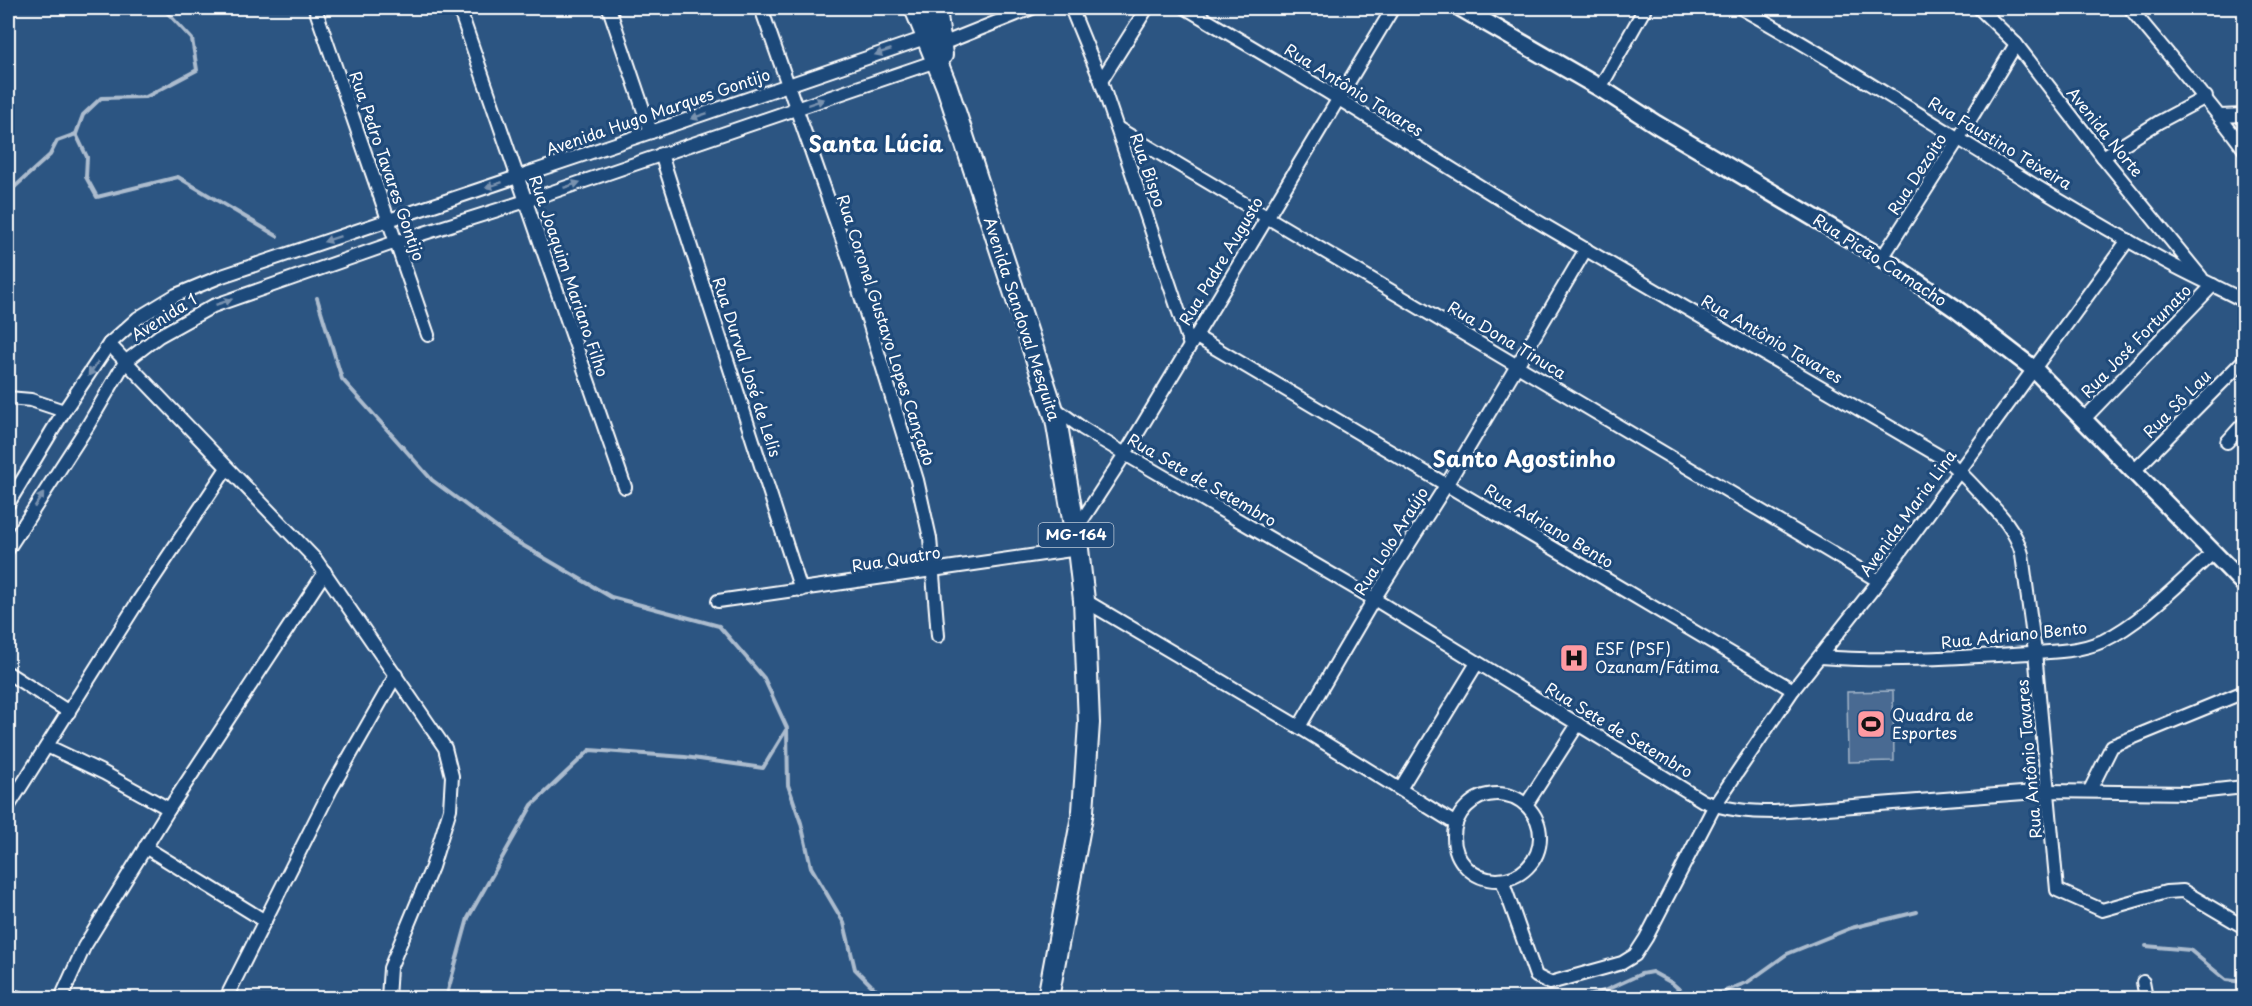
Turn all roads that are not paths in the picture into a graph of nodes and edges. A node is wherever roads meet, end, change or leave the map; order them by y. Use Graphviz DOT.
graph roads {
  1 [pos="315,8"];
  2 [pos="459,8"];
  3 [pos="609,8"];
  4 [pos="761,8"];
  5 [pos="915,8"];
  6 [pos="1032,8"];
  7 [pos="1071,8"];
  8 [pos="1147,8"];
  9 [pos="1186,8"];
  10 [pos="1393,8"];
  11 [pos="1461,8"];
  12 [pos="1645,8"];
  13 [pos="1741,8"];
  14 [pos="1979,8"];
  15 [pos="2130,8"];
  16 [pos="936,39"];
  17 [pos="2016,44"];
  18 [pos="1101,81"];
  19 [pos="788,85"];
  20 [pos="1600,88"];
  21 [pos="2206,97"];
  22 [pos="1339,99"];
  23 [pos="795,109"];
  24 [pos="2244,115"];
  25 [pos="2220,116"];
  26 [pos="1117,128"];
  27 [pos="651,132"];
  28 [pos="1959,138"];
  29 [pos="2244,149"];
  30 [pos="661,154"];
  31 [pos="2103,158"];
  32 [pos="518,177"];
  33 [pos="526,201"];
  34 [pos="1267,217"];
  35 [pos="387,220"];
  36 [pos="2128,240"];
  37 [pos="396,242"];
  38 [pos="1586,249"];
  39 [pos="1882,258"];
  40 [pos="2208,282"];
  41 [pos="2244,301"];
  42 [pos="428,335"];
  43 [pos="1192,340"];
  44 [pos="109,344"];
  45 [pos="2244,360"];
  46 [pos="125,362"];
  47 [pos="1517,365"];
  48 [pos="2035,370"];
  49 [pos="8,398"];
  50 [pos="1052,406"];
  51 [pos="64,411"];
  52 [pos="2084,420"];
  53 [pos="2244,423"];
  54 [pos="2227,442"];
  55 [pos="1125,454"];
  56 [pos="227,468"];
  57 [pos="1959,470"];
  58 [pos="2134,471"];
  59 [pos="1446,484"];
  60 [pos="625,487"];
  61 [pos="8,504"];
  62 [pos="1076,540"];
  63 [pos="8,549"];
  64 [pos="2214,552"];
  65 [pos="934,569"];
  66 [pos="325,572"];
  67 [pos="1879,581"];
  68 [pos="2244,584"];
  69 [pos="801,590"];
  70 [pos="1374,599"];
  71 [pos="1084,600"];
  72 [pos="718,601"];
  73 [pos="938,636"];
  74 [pos="2035,652"];
  75 [pos="1820,657"];
  76 [pos="1476,663"];
  77 [pos="8,673"];
  78 [pos="396,675"];
  79 [pos="1793,690"];
  80 [pos="2244,692"];
  81 [pos="69,712"];
  82 [pos="1578,724"];
  83 [pos="1299,727"];
  84 [pos="47,746"];
  85 [pos="2244,787"];
  86 [pos="1400,789"];
  87 [pos="2090,790"];
  88 [pos="2049,791"];
  89 [pos="1526,805"];
  90 [pos="1715,805"];
  91 [pos="8,807"];
  92 [pos="169,808"];
  93 [pos="1456,824"];
  94 [pos="146,848"];
  95 [pos="1502,880"];
  96 [pos="265,921"];
  97 [pos="2244,927"];
  98 [pos="2144,982"];
  99 [pos="8,996"];
  100 [pos="20,999"];
  101 [pos="61,999"];
  102 [pos="226,999"];
  103 [pos="388,999"];
  104 [pos="1048,999"];
  105 [pos="2146,999"];
  1 -- 35 [label="street, Rua Pedro Tavares Gontijo"];
  2 -- 32 [label="street, Rua Joaquim Mariano Filho"];
  3 -- 27 [label="street"];
  4 -- 19 [label="street, Rua Coronel Gustavo Lopes Cançado"];
  5 -- 16 [label="main road, Avenida Sandoval Mesquita"];
  6 -- 16 [label="street"];
  7 -- 18 [label="street, Rua Bispo"];
  8 -- 18 [label="street"];
  9 -- 22 [label="street, Rua Antônio Tavares"];
  10 -- 22 [label="street, Rua Padre Augusto"];
  11 -- 20 [label="street, Rua Picão Camacho"];
  12 -- 20 [label="street"];
  13 -- 28 [label="street, Rua Faustino Teixeira"];
  14 -- 17 [label="street, Avenida Norte"];
  15 -- 21 [label="street"];
  16 -- 19 [label="street, Avenida Hugo Marques Gontijo, one-way"];
  23 -- 16 [label="street, one-way"];
  16 -- 50 [label="main road, Avenida Sandoval Mesquita / MG-164"];
  17 -- 28 [label="street, Rua Dezoito"];
  17 -- 31 [label="street, Avenida Norte"];
  18 -- 26 [label="street, Rua Bispo"];
  19 -- 23 [label="street, Rua Coronel Gustavo Lopes Cançado"];
  19 -- 27 [label="street, Avenida Hugo Marques Gontijo, one-way"];
  20 -- 39 [label="street, Rua Picão Camacho"];
  21 -- 25 [label="street"];
  21 -- 31 [label="street"];
  22 -- 34 [label="street, Rua Padre Augusto"];
  22 -- 38 [label="street, Rua Antônio Tavares"];
  23 -- 30 [label="street"];
  23 -- 65 [label="street, Rua Coronel Gustavo Lopes Cançado"];
  24 -- 25 [label="street"];
  25 -- 29 [label="street"];
  26 -- 34 [label="street, Rua Dona Tinuca"];
  26 -- 43 [label="street, Rua Bispo"];
  27 -- 32 [label="street, Avenida Hugo Marques Gontijo"];
  28 -- 36 [label="street, Rua Faustino Teixeira"];
  28 -- 39 [label="street, Rua Dezoito"];
  33 -- 30 [label="street, one-way"];
  30 -- 69 [label="street, Rua Durval José de Lelis"];
  31 -- 40 [label="street, Avenida Norte"];
  32 -- 33 [label="street, Rua Joaquim Mariano Filho"];
  32 -- 35 [label="street, Avenida Hugo Marques Gontijo, one-way"];
  33 -- 37 [label="street"];
  33 -- 60 [label="street, Rua Joaquim Mariano Filho"];
  34 -- 43 [label="street, Rua Padre Augusto"];
  34 -- 47 [label="street, Rua Dona Tinuca"];
  35 -- 37 [label="street, Rua Pedro Tavares Gontijo"];
  35 -- 44 [label="street, Avenida 1, one-way"];
  36 -- 40 [label="street, Rua Faustino Teixeira"];
  36 -- 48 [label="street, Avenida Maria Lina"];
  37 -- 42 [label="street, Rua Pedro Tavares Gontijo"];
  46 -- 37 [label="street, Avenida 1, one-way"];
  38 -- 47 [label="street, Rua Lolo Araújo"];
  38 -- 57 [label="street, Rua Antônio Tavares"];
  39 -- 48 [label="street, Rua Picão Camacho"];
  40 -- 41 [label="street, Rua Faustino Teixeira"];
  40 -- 52 [label="street, Rua José Fortunato"];
  43 -- 55 [label="street, Rua Padre Augusto"];
  43 -- 59 [label="street, Rua Adriano Bento"];
  44 -- 46 [label="street"];
  44 -- 51 [label="street, Avenida 1, one-way"];
  45 -- 58 [label="street, Rua Sô Lau"];
  46 -- 56 [label="street"];
  63 -- 46 [label="street, Avenida 1, one-way"];
  47 -- 59 [label="street, Rua Lolo Araújo"];
  47 -- 67 [label="street, Rua Dona Tinuca"];
  48 -- 52 [label="street, Rua Picão Camacho"];
  48 -- 57 [label="street, Avenida Maria Lina"];
  49 -- 51 [label="street"];
  50 -- 55 [label="street, Rua Sete de Setembro"];
  50 -- 62 [label="main road, Avenida Sandoval Mesquita / MG-164"];
  51 -- 61 [label="street, Avenida 1"];
  52 -- 58 [label="street, Rua Picão Camacho"];
  53 -- 54 [label="street"];
  55 -- 62 [label="street, Rua Padre Augusto"];
  55 -- 70 [label="street, Rua Sete de Setembro"];
  56 -- 66 [label="street"];
  56 -- 81 [label="street"];
  57 -- 67 [label="street, Avenida Maria Lina"];
  57 -- 74 [label="street, Rua Antônio Tavares"];
  58 -- 64 [label="street, Rua Picão Camacho"];
  59 -- 70 [label="street, Rua Lolo Araújo"];
  59 -- 79 [label="street, Rua Adriano Bento"];
  62 -- 65 [label="street, Rua Quatro"];
  62 -- 71 [label="main road, Avenida Sandoval Mesquita / MG-164"];
  64 -- 68 [label="street, Rua Picão Camacho"];
  64 -- 74 [label="street, Rua Adriano Bento"];
  65 -- 69 [label="street, Rua Quatro"];
  65 -- 73 [label="street, Rua Coronel Gustavo Lopes Cançado"];
  66 -- 78 [label="street"];
  66 -- 92 [label="street"];
  67 -- 75 [label="street, Avenida Maria Lina"];
  69 -- 72 [label="street, Rua Quatro"];
  70 -- 76 [label="street, Rua Sete de Setembro"];
  70 -- 83 [label="street, Rua Lolo Araújo"];
  71 -- 83 [label="street"];
  71 -- 104 [label="main road, Avenida Sandoval Mesquita / MG-164"];
  74 -- 75 [label="street, Rua Adriano Bento"];
  74 -- 88 [label="street, Rua Antônio Tavares"];
  75 -- 79 [label="street, Avenida Maria Lina"];
  76 -- 82 [label="street, Rua Sete de Setembro"];
  76 -- 86 [label="street"];
  77 -- 81 [label="street"];
  78 -- 96 [label="street"];
  78 -- 103 [label="street"];
  79 -- 90 [label="street, Avenida Maria Lina"];
  80 -- 87 [label="street"];
  81 -- 84 [label="street"];
  82 -- 89 [label="street"];
  82 -- 90 [label="street, Rua Sete de Setembro"];
  83 -- 86 [label="street"];
  84 -- 91 [label="street"];
  84 -- 92 [label="street"];
  85 -- 87 [label="street, Rua Sete de Setembro"];
  86 -- 93 [label="street"];
  87 -- 88 [label="street, Rua Sete de Setembro"];
  88 -- 90 [label="street, Rua Sete de Setembro"];
  88 -- 97 [label="street, Rua Antônio Tavares"];
  89 -- 93 [label="street"];
  89 -- 95 [label="street"];
  90 -- 95 [label="street, Avenida Maria Lina"];
  92 -- 94 [label="street"];
  93 -- 95 [label="street"];
  94 -- 96 [label="street"];
  94 -- 101 [label="street"];
  96 -- 102 [label="street"];
  98 -- 105 [label="street"];
  99 -- 100 [label="street"];
}
